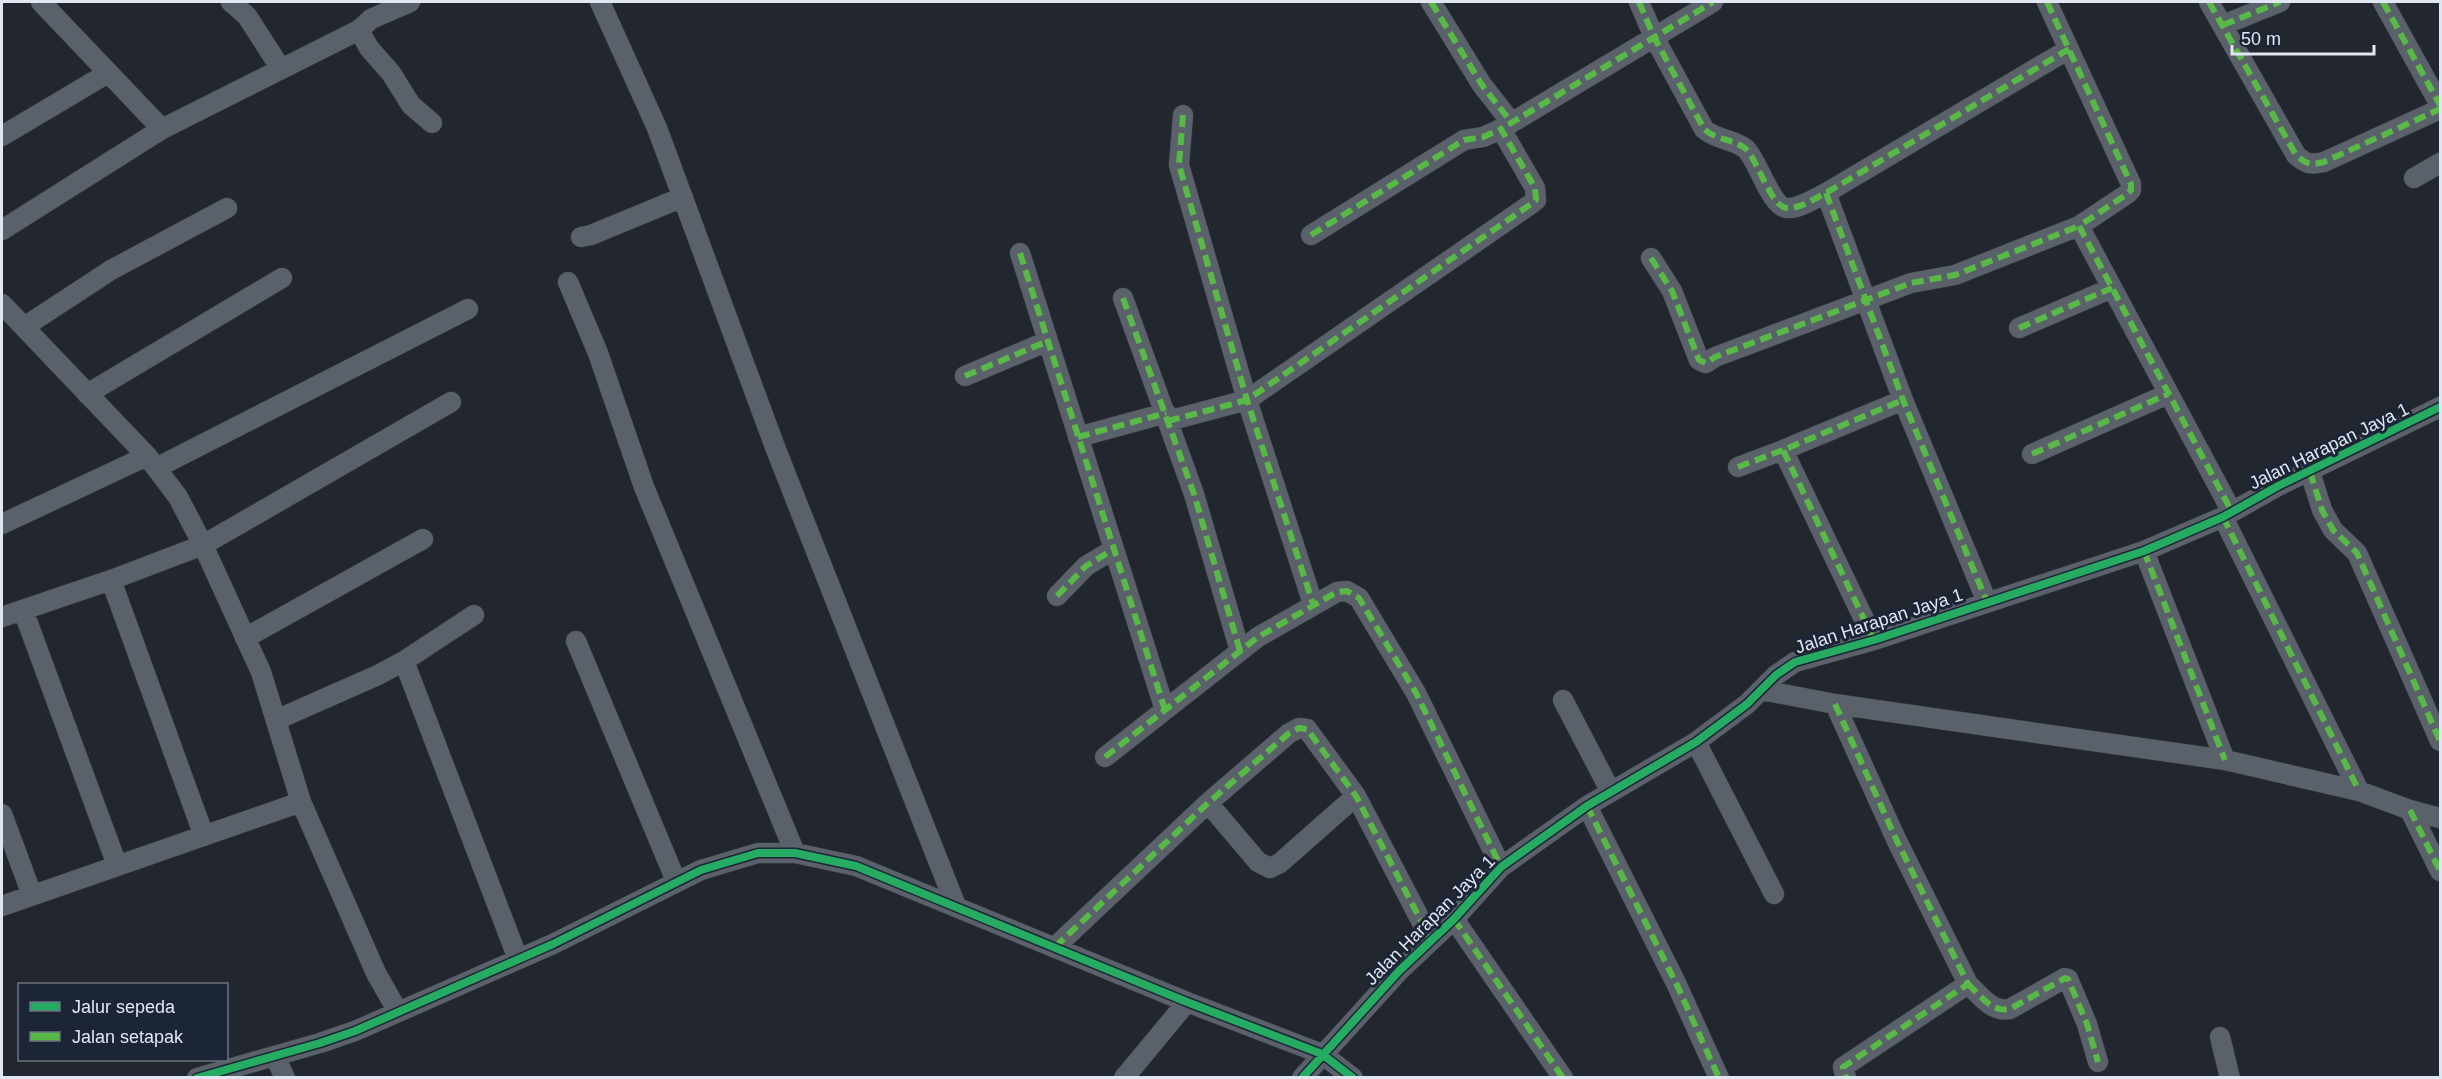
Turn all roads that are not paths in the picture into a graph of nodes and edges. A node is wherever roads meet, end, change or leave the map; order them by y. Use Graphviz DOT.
graph roads {
  1 [pos="41,2"];
  2 [pos="231,2"];
  3 [pos="410,2"];
  4 [pos="600,2"];
  5 [pos="1431,2"];
  6 [pos="1639,2"];
  7 [pos="1713,2"];
  8 [pos="2048,2"];
  9 [pos="2210,2"];
  10 [pos="2280,2"];
  11 [pos="2383,2"];
  12 [pos="2223,25"];
  13 [pos="359,30"];
  14 [pos="1654,37"];
  15 [pos="2069,49"];
  16 [pos="281,69"];
  17 [pos="108,73"];
  18 [pos="2440,107"];
  19 [pos="1183,115"];
  20 [pos="432,123"];
  21 [pos="1506,125"];
  22 [pos="162,129"];
  23 [pos="2,136"];
  24 [pos="2440,162"];
  25 [pos="2414,178"];
  26 [pos="1826,193"];
  27 [pos="683,197"];
  28 [pos="226,208"];
  29 [pos="2079,226"];
  30 [pos="2,230"];
  31 [pos="1311,235"];
  32 [pos="581,237"];
  33 [pos="1020,253"];
  34 [pos="1652,258"];
  35 [pos="282,278"];
  36 [pos="568,282"];
  37 [pos="2112,288"];
  38 [pos="1123,298"];
  39 [pos="1866,300"];
  40 [pos="2,304"];
  41 [pos="468,309"];
  42 [pos="24,327"];
  43 [pos="2019,328"];
  44 [pos="1048,341"];
  45 [pos="965,376"];
  46 [pos="87,394"];
  47 [pos="2168,394"];
  48 [pos="1247,400"];
  49 [pos="1903,400"];
  50 [pos="452,402"];
  51 [pos="2440,407"];
  52 [pos="1167,417"];
  53 [pos="1078,437"];
  54 [pos="1783,450"];
  55 [pos="2032,454"];
  56 [pos="152,462"];
  57 [pos="1738,467"];
  58 [pos="2310,472"];
  59 [pos="2228,514"];
  60 [pos="2,524"];
  61 [pos="423,539"];
  62 [pos="203,545"];
  63 [pos="1114,549"];
  64 [pos="2145,551"];
  65 [pos="111,580"];
  66 [pos="1057,596"];
  67 [pos="1987,602"];
  68 [pos="1313,604"];
  69 [pos="23,610"];
  70 [pos="474,615"];
  71 [pos="2,617"];
  72 [pos="245,638"];
  73 [pos="1874,640"];
  74 [pos="576,641"];
  75 [pos="1240,651"];
  76 [pos="404,661"];
  77 [pos="1762,690"];
  78 [pos="1563,699"];
  79 [pos="1836,704"];
  80 [pos="1165,710"];
  81 [pos="276,720"];
  82 [pos="2440,741"];
  83 [pos="1696,742"];
  84 [pos="1105,757"];
  85 [pos="2225,760"];
  86 [pos="2359,790"];
  87 [pos="1611,792"];
  88 [pos="1356,796"];
  89 [pos="301,802"];
  90 [pos="1208,802"];
  91 [pos="1587,806"];
  92 [pos="2410,810"];
  93 [pos="2,814"];
  94 [pos="2440,818"];
  95 [pos="204,836"];
  96 [pos="795,853"];
  97 [pos="117,866"];
  98 [pos="1501,867"];
  99 [pos="2440,871"];
  100 [pos="676,881"];
  101 [pos="1774,894"];
  102 [pos="32,895"];
  103 [pos="2,906"];
  104 [pos="956,906"];
  105 [pos="1454,919"];
  106 [pos="1431,940"];
  107 [pos="1055,947"];
  108 [pos="518,959"];
  109 [pos="1968,984"];
  110 [pos="1187,1002"];
  111 [pos="398,1012"];
  112 [pos="2220,1036"];
  113 [pos="1322,1054"];
  114 [pos="275,1056"];
  115 [pos="2098,1062"];
  116 [pos="197,1077"];
  117 [pos="285,1077"];
  118 [pos="1124,1077"];
  119 [pos="1302,1077"];
  120 [pos="1353,1077"];
  121 [pos="1563,1077"];
  122 [pos="1719,1077"];
  123 [pos="1846,1077"];
  124 [pos="2230,1077"];
  1 -- 17 [label="street"];
  2 -- 16 [label="street"];
  3 -- 13 [label="street"];
  4 -- 27 [label="street"];
  5 -- 21 [label="street"];
  6 -- 14 [label="street"];
  7 -- 14 [label="street"];
  8 -- 15 [label="street"];
  9 -- 12 [label="street"];
  10 -- 12 [label="street"];
  11 -- 18 [label="street"];
  12 -- 18 [label="street"];
  13 -- 16 [label="street"];
  13 -- 20 [label="street"];
  14 -- 21 [label="street"];
  14 -- 26 [label="street"];
  15 -- 26 [label="street"];
  15 -- 29 [label="street"];
  16 -- 22 [label="street"];
  17 -- 22 [label="street"];
  17 -- 23 [label="street"];
  19 -- 48 [label="street"];
  21 -- 31 [label="street"];
  21 -- 48 [label="street"];
  22 -- 30 [label="street"];
  24 -- 25 [label="street"];
  26 -- 39 [label="street"];
  27 -- 32 [label="street"];
  27 -- 104 [label="street"];
  28 -- 42 [label="street"];
  29 -- 37 [label="street"];
  29 -- 39 [label="street"];
  33 -- 44 [label="street"];
  34 -- 39 [label="street"];
  35 -- 46 [label="street"];
  36 -- 96 [label="street"];
  37 -- 43 [label="street"];
  37 -- 47 [label="street"];
  38 -- 52 [label="street"];
  39 -- 49 [label="street"];
  40 -- 42 [label="street"];
  41 -- 56 [label="street"];
  42 -- 46 [label="street"];
  44 -- 45 [label="street"];
  44 -- 53 [label="street"];
  46 -- 56 [label="street"];
  47 -- 55 [label="street"];
  47 -- 59 [label="street"];
  48 -- 52 [label="street"];
  48 -- 68 [label="street"];
  49 -- 54 [label="street"];
  49 -- 67 [label="street"];
  50 -- 62 [label="street"];
  51 -- 58 [label="street, Jalan Harapan Jaya 1"];
  52 -- 53 [label="street"];
  52 -- 75 [label="street"];
  53 -- 63 [label="street"];
  54 -- 57 [label="street"];
  54 -- 73 [label="street"];
  56 -- 60 [label="street"];
  56 -- 62 [label="street"];
  58 -- 59 [label="street, Jalan Harapan Jaya 1"];
  58 -- 82 [label="street"];
  59 -- 64 [label="street, Jalan Harapan Jaya 1"];
  59 -- 86 [label="street"];
  61 -- 72 [label="street"];
  62 -- 65 [label="street"];
  62 -- 72 [label="street"];
  63 -- 66 [label="street"];
  63 -- 80 [label="street"];
  64 -- 67 [label="street, Jalan Harapan Jaya 1"];
  64 -- 85 [label="street"];
  65 -- 69 [label="street"];
  65 -- 95 [label="street"];
  67 -- 73 [label="street, Jalan Harapan Jaya 1"];
  68 -- 75 [label="street"];
  68 -- 98 [label="street"];
  69 -- 71 [label="street"];
  69 -- 97 [label="street"];
  70 -- 76 [label="street"];
  72 -- 81 [label="street"];
  73 -- 77 [label="street, Jalan Harapan Jaya 1"];
  74 -- 100 [label="street"];
  75 -- 80 [label="street"];
  76 -- 81 [label="street"];
  76 -- 108 [label="street"];
  77 -- 79 [label="street"];
  77 -- 83 [label="street, Jalan Harapan Jaya 1"];
  78 -- 87 [label="street"];
  79 -- 85 [label="street"];
  79 -- 109 [label="street"];
  80 -- 84 [label="street"];
  81 -- 89 [label="street"];
  83 -- 87 [label="street, Jalan Harapan Jaya 1"];
  83 -- 101 [label="street"];
  85 -- 86 [label="street"];
  86 -- 92 [label="street"];
  87 -- 91 [label="street, Jalan Harapan Jaya 1"];
  88 -- 90 [label="street"];
  88 -- 90 [label="street"];
  88 -- 106 [label="street"];
  89 -- 95 [label="street"];
  89 -- 111 [label="street"];
  90 -- 107 [label="street"];
  91 -- 98 [label="street, Jalan Harapan Jaya 1"];
  91 -- 122 [label="street"];
  92 -- 94 [label="street"];
  92 -- 99 [label="street"];
  93 -- 102 [label="street"];
  95 -- 97 [label="street"];
  96 -- 100 [label="street"];
  96 -- 104 [label="street"];
  97 -- 102 [label="street"];
  98 -- 105 [label="street, Jalan Harapan Jaya 1"];
  100 -- 108 [label="street"];
  102 -- 103 [label="street"];
  104 -- 107 [label="street"];
  105 -- 106 [label="street, Jalan Harapan Jaya 1"];
  105 -- 121 [label="street"];
  106 -- 113 [label="street, Jalan Harapan Jaya 1"];
  107 -- 110 [label="street"];
  108 -- 111 [label="street"];
  109 -- 115 [label="street"];
  109 -- 123 [label="street"];
  110 -- 113 [label="street"];
  110 -- 118 [label="street"];
  111 -- 114 [label="street"];
  112 -- 124 [label="street"];
  113 -- 119 [label="street, Jalan Harapan Jaya 1"];
  113 -- 120 [label="street"];
  114 -- 116 [label="street"];
  114 -- 117 [label="street"];
}
